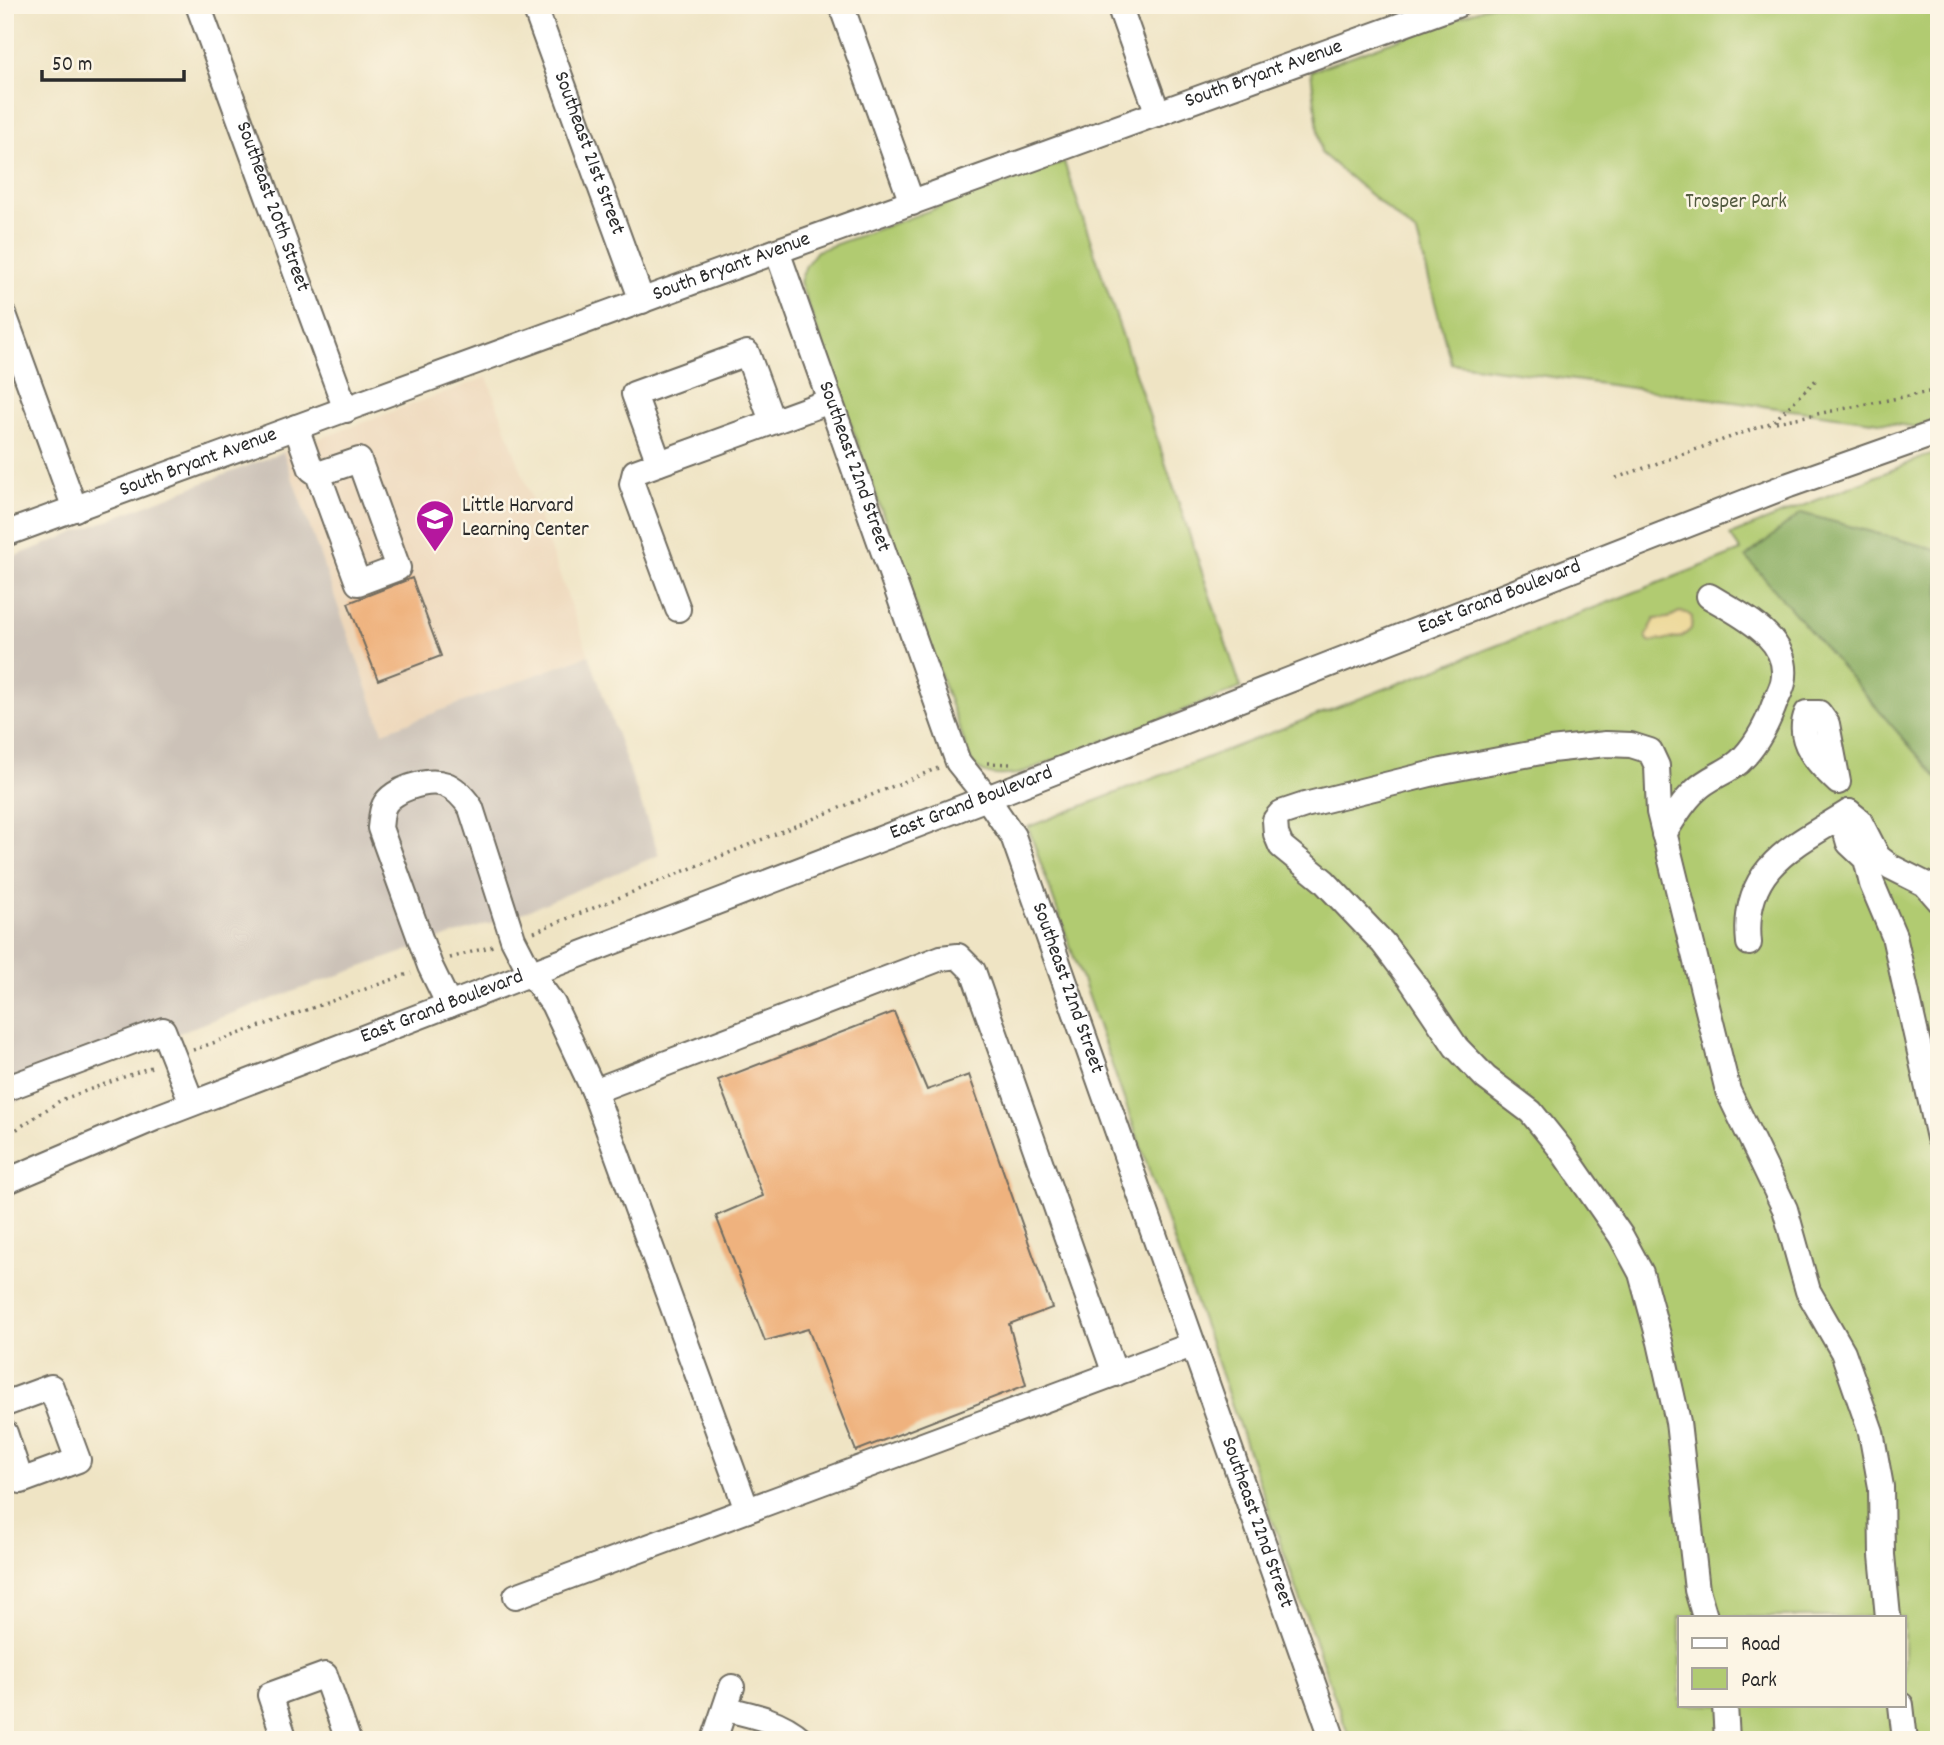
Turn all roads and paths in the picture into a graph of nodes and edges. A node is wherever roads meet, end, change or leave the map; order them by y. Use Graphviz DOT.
graph roads {
  1 [pos="198,5"];
  2 [pos="534,5"];
  3 [pos="841,5"];
  4 [pos="1119,5"];
  5 [pos="1457,5"];
  6 [pos="1424,11"];
  7 [pos="1158,114"];
  8 [pos="912,203"];
  9 [pos="777,251"];
  10 [pos="642,301"];
  11 [pos="5,317"];
  12 [pos="1818,378"];
  13 [pos="1939,390"];
  14 [pos="830,401"];
  15 [pos="346,410"];
  16 [pos="772,421"];
  17 [pos="1773,422"];
  18 [pos="296,427"];
  19 [pos="1939,432"];
  20 [pos="659,463"];
  21 [pos="318,474"];
  22 [pos="1616,478"];
  23 [pos="75,509"];
  24 [pos="5,534"];
  25 [pos="1709,596"];
  26 [pos="678,609"];
  27 [pos="988,798"];
  28 [pos="1849,812"];
  29 [pos="1664,834"];
  30 [pos="1939,900"];
  31 [pos="1749,943"];
  32 [pos="531,974"];
  33 [pos="449,1005"];
  34 [pos="5,1089"];
  35 [pos="594,1091"];
  36 [pos="192,1103"];
  37 [pos="1939,1138"];
  38 [pos="5,1182"];
  39 [pos="1192,1345"];
  40 [pos="1115,1374"];
  41 [pos="5,1404"];
  42 [pos="7,1446"];
  43 [pos="747,1510"];
  44 [pos="516,1596"];
  45 [pos="1705,1616"];
  46 [pos="1888,1616"];
  47 [pos="1725,1706"];
  48 [pos="1901,1706"];
  49 [pos="285,1740"];
  50 [pos="348,1740"];
  51 [pos="714,1740"];
  52 [pos="802,1740"];
  53 [pos="1333,1740"];
  54 [pos="1727,1740"];
  55 [pos="1905,1740"];
  1 -- 15 [label="street, Southeast 20th Street"];
  2 -- 10 [label="street, Southeast 21st Street"];
  3 -- 8 [label="street"];
  4 -- 7 [label="street"];
  5 -- 6 [label="street, South Bryant Avenue"];
  6 -- 7 [label="street, South Bryant Avenue"];
  7 -- 8 [label="street, South Bryant Avenue"];
  8 -- 9 [label="street, South Bryant Avenue"];
  9 -- 10 [label="street, South Bryant Avenue"];
  9 -- 14 [label="street, Southeast 22nd Street"];
  10 -- 15 [label="street, South Bryant Avenue"];
  11 -- 23 [label="street"];
  12 -- 17 [label="path"];
  13 -- 17 [label="path"];
  14 -- 16 [label="street"];
  14 -- 27 [label="street, Southeast 22nd Street"];
  15 -- 18 [label="street, South Bryant Avenue"];
  16 -- 20 [label="street"];
  16 -- 20 [label="street"];
  17 -- 22 [label="path"];
  18 -- 21 [label="street"];
  18 -- 23 [label="street, South Bryant Avenue"];
  19 -- 27 [label="street, East Grand Boulevard"];
  20 -- 26 [label="street"];
  21 -- 21 [label="street"];
  23 -- 24 [label="street, South Bryant Avenue"];
  25 -- 29 [label="street"];
  27 -- 32 [label="street, East Grand Boulevard"];
  27 -- 39 [label="street, Southeast 22nd Street"];
  28 -- 30 [label="street"];
  28 -- 31 [label="street"];
  28 -- 37 [label="street"];
  29 -- 45 [label="street"];
  29 -- 46 [label="street"];
  32 -- 33 [label="street, East Grand Boulevard"];
  32 -- 33 [label="street"];
  32 -- 35 [label="street"];
  33 -- 36 [label="street, East Grand Boulevard"];
  34 -- 36 [label="street"];
  35 -- 40 [label="street"];
  35 -- 43 [label="street"];
  36 -- 38 [label="street, East Grand Boulevard"];
  39 -- 40 [label="street"];
  39 -- 53 [label="street, Southeast 22nd Street"];
  40 -- 43 [label="street"];
  41 -- 42 [label="street"];
  43 -- 44 [label="street"];
  47 -- 54 [label="street"];
  48 -- 55 [label="street"];
  49 -- 50 [label="street"];
  51 -- 52 [label="street"];
}
